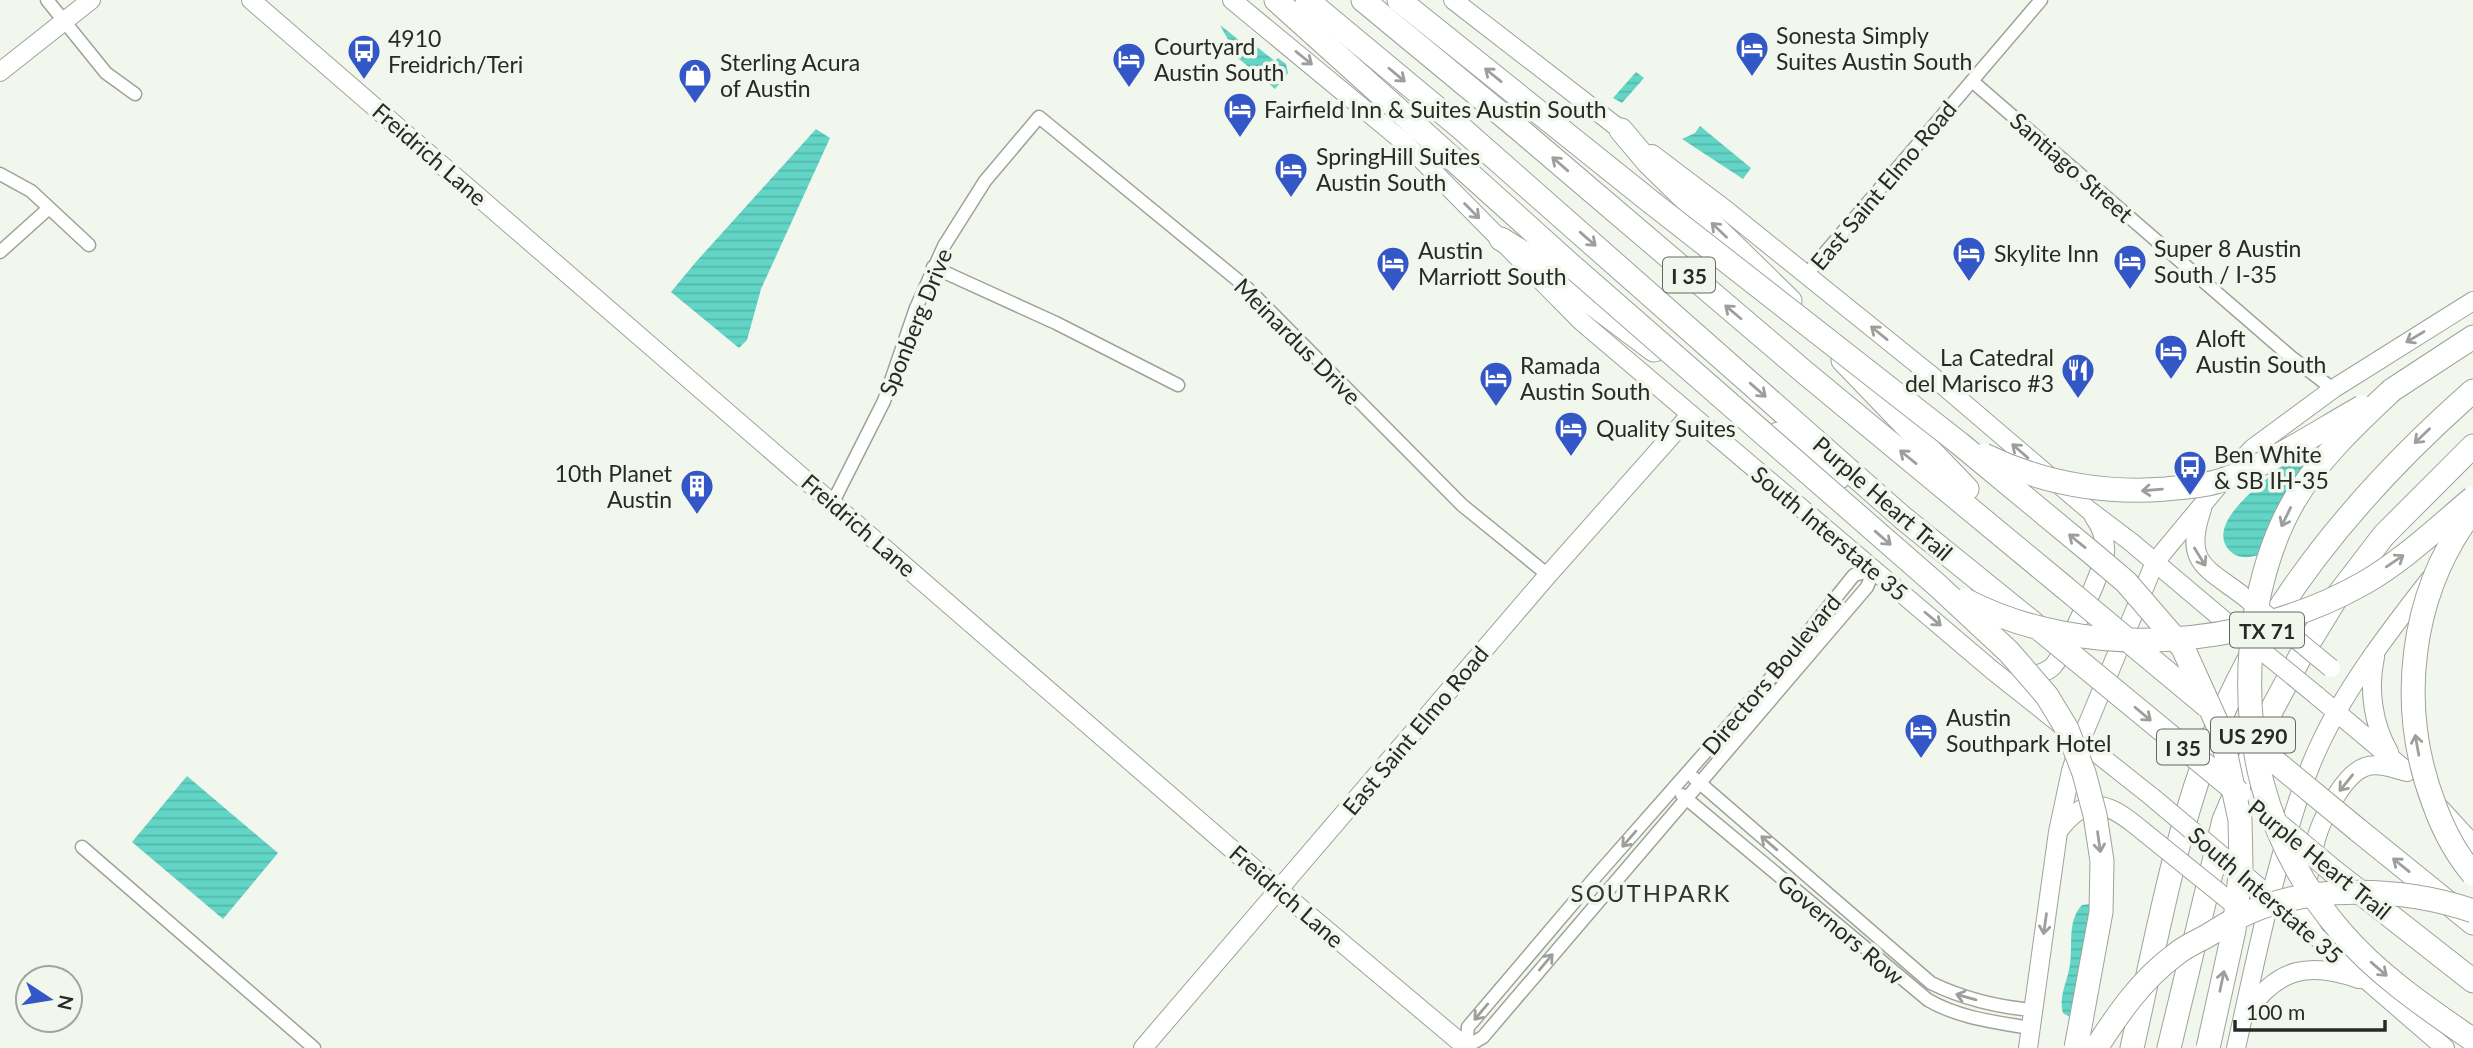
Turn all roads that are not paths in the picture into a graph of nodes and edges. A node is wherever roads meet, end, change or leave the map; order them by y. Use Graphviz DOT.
graph roads {
  1 [pos="47,0"];
  2 [pos="91,0"];
  3 [pos="251,0"];
  4 [pos="1231,0"];
  5 [pos="1276,0"];
  6 [pos="1307,0"];
  7 [pos="1363,0"];
  8 [pos="1399,0"];
  9 [pos="1454,0"];
  10 [pos="2041,0"];
  11 [pos="65,21"];
  12 [pos="0,72"];
  13 [pos="1972,81"];
  14 [pos="135,94"];
  15 [pos="1039,117"];
  16 [pos="1621,130"];
  17 [pos="0,174"];
  18 [pos="49,208"];
  19 [pos="1501,239"];
  20 [pos="89,245"];
  21 [pos="0,252"];
  22 [pos="933,267"];
  23 [pos="1807,274"];
  24 [pos="2473,301"];
  25 [pos="2473,337"];
  26 [pos="1178,385"];
  27 [pos="2333,389"];
  28 [pos="2392,390"];
  29 [pos="2473,391"];
  30 [pos="1690,415"];
  31 [pos="1959,443"];
  32 [pos="2473,446"];
  33 [pos="2473,454"];
  34 [pos="2443,475"];
  35 [pos="2473,498"];
  36 [pos="2206,499"];
  37 [pos="833,502"];
  38 [pos="2473,510"];
  39 [pos="2090,512"];
  40 [pos="1903,518"];
  41 [pos="2473,531"];
  42 [pos="2018,547"];
  43 [pos="2155,562"];
  44 [pos="1874,570"];
  45 [pos="1548,575"];
  46 [pos="1937,585"];
  47 [pos="2371,660"];
  48 [pos="1992,670"];
  49 [pos="1776,673"];
  50 [pos="1787,682"];
  51 [pos="2337,712"];
  52 [pos="2081,740"];
  53 [pos="2401,767"];
  54 [pos="1687,772"];
  55 [pos="1700,783"];
  56 [pos="1674,788"];
  57 [pos="1687,799"];
  58 [pos="2058,832"];
  59 [pos="2473,844"];
  60 [pos="82,846"];
  61 [pos="2473,874"];
  62 [pos="1279,890"];
  63 [pos="2270,897"];
  64 [pos="2473,911"];
  65 [pos="2473,923"];
  66 [pos="2158,926"];
  67 [pos="2318,940"];
  68 [pos="2255,962"];
  69 [pos="2188,971"];
  70 [pos="2473,981"];
  71 [pos="2366,982"];
  72 [pos="2243,1017"];
  73 [pos="2032,1019"];
  74 [pos="2473,1040"];
  75 [pos="1467,1047"];
  76 [pos="314,1048"];
  77 [pos="1143,1048"];
  78 [pos="2028,1048"];
  79 [pos="2076,1048"];
  80 [pos="2096,1048"];
  81 [pos="2119,1048"];
  82 [pos="2132,1048"];
  83 [pos="2169,1048"];
  84 [pos="2182,1048"];
  85 [pos="2208,1048"];
  86 [pos="2236,1048"];
  87 [pos="2445,1048"];
  1 -- 11 [label="street"];
  2 -- 11 [label="main road"];
  3 -- 37 [label="main road, Freidrich Lane"];
  4 -- 19 [label="main road, South Interstate 35, one-way"];
  5 -- 46 [label="highway, one-way, bridge"];
  6 -- 40 [label="highway, Purple Heart Trail / I 35, one-way"];
  42 -- 7 [label="highway, Purple Heart Trail / I 35, one-way"];
  31 -- 8 [label="highway, one-way, bridge"];
  9 -- 16 [label="main road"];
  10 -- 13 [label="street, East Saint Elmo Road"];
  11 -- 12 [label="main road"];
  11 -- 14 [label="street"];
  13 -- 23 [label="street, East Saint Elmo Road"];
  13 -- 27 [label="street, Santiago Street"];
  15 -- 22 [label="street, Sponberg Drive"];
  15 -- 45 [label="street, Meinardus Drive"];
  16 -- 23 [label="main road"];
  42 -- 16 [label="highway, one-way"];
  17 -- 18 [label="street"];
  18 -- 20 [label="street"];
  18 -- 21 [label="street"];
  19 -- 30 [label="main road, South Interstate 35"];
  19 -- 40 [label="highway"];
  22 -- 26 [label="street"];
  22 -- 37 [label="street, Sponberg Drive"];
  39 -- 23 [label="main road, one-way"];
  24 -- 27 [label="main road, one-way"];
  25 -- 28 [label="highway, US 290"];
  27 -- 36 [label="main road"];
  28 -- 31 [label="highway, one-way, bridge"];
  28 -- 74 [label="highway, US 290, one-way, bridge"];
  29 -- 66 [label="highway, TX 71, one-way"];
  30 -- 44 [label="main road, South Interstate 35"];
  30 -- 45 [label="main road, East Saint Elmo Road"];
  85 -- 31 [label="highway, one-way, bridge"];
  32 -- 34 [label="highway, TX 71"];
  33 -- 34 [label="highway"];
  34 -- 69 [label="highway, TX 71"];
  46 -- 35 [label="highway, one-way, bridge"];
  36 -- 43 [label="main road"];
  36 -- 47 [label="main road, one-way, bridge"];
  37 -- 62 [label="main road, Freidrich Lane"];
  61 -- 38 [label="highway, one-way, bridge"];
  39 -- 43 [label="main road"];
  39 -- 48 [label="main road"];
  40 -- 70 [label="highway, Purple Heart Trail / I 35, one-way, bridge"];
  41 -- 47 [label="main road"];
  65 -- 42 [label="highway, Purple Heart Trail / I 35, one-way, bridge"];
  43 -- 51 [label="main road, bridge"];
  43 -- 52 [label="main road"];
  44 -- 48 [label="main road, South Interstate 35, one-way"];
  44 -- 49 [label="street, Directors Boulevard"];
  44 -- 50 [label="street, Directors Boulevard"];
  45 -- 62 [label="main road, East Saint Elmo Road"];
  46 -- 79 [label="highway, one-way, bridge"];
  47 -- 51 [label="main road"];
  47 -- 53 [label="main road"];
  48 -- 52 [label="main road, South Interstate 35"];
  49 -- 50 [label="street"];
  49 -- 54 [label="street, Directors Boulevard"];
  50 -- 55 [label="street, Directors Boulevard"];
  51 -- 53 [label="main road"];
  51 -- 63 [label="main road"];
  52 -- 58 [label="main road"];
  52 -- 63 [label="main road, South Interstate 35, bridge"];
  53 -- 59 [label="main road"];
  53 -- 67 [label="main road, one-way"];
  54 -- 55 [label="street, Governors Row"];
  54 -- 56 [label="street, Directors Boulevard"];
  55 -- 57 [label="street, Directors Boulevard"];
  73 -- 55 [label="street, Governors Row, one-way"];
  56 -- 57 [label="street, Governors Row"];
  56 -- 75 [label="street, Directors Boulevard, one-way"];
  57 -- 73 [label="street, Governors Row"];
  75 -- 57 [label="street, Directors Boulevard, one-way"];
  58 -- 68 [label="main road, bridge"];
  58 -- 73 [label="main road, one-way"];
  60 -- 76 [label="street"];
  62 -- 75 [label="main road, Freidrich Lane"];
  62 -- 77 [label="main road, East Saint Elmo Road"];
  63 -- 67 [label="main road, South Interstate 35"];
  63 -- 68 [label="main road"];
  64 -- 80 [label="highway, bridge"];
  66 -- 81 [label="highway"];
  66 -- 82 [label="highway, TX 71"];
  67 -- 71 [label="main road, South Interstate 35"];
  68 -- 72 [label="main road"];
  69 -- 83 [label="highway, TX 71"];
  69 -- 84 [label="highway"];
  71 -- 72 [label="main road"];
  71 -- 87 [label="main road, South Interstate 35"];
  72 -- 86 [label="main road"];
  73 -- 78 [label="main road"];
}
